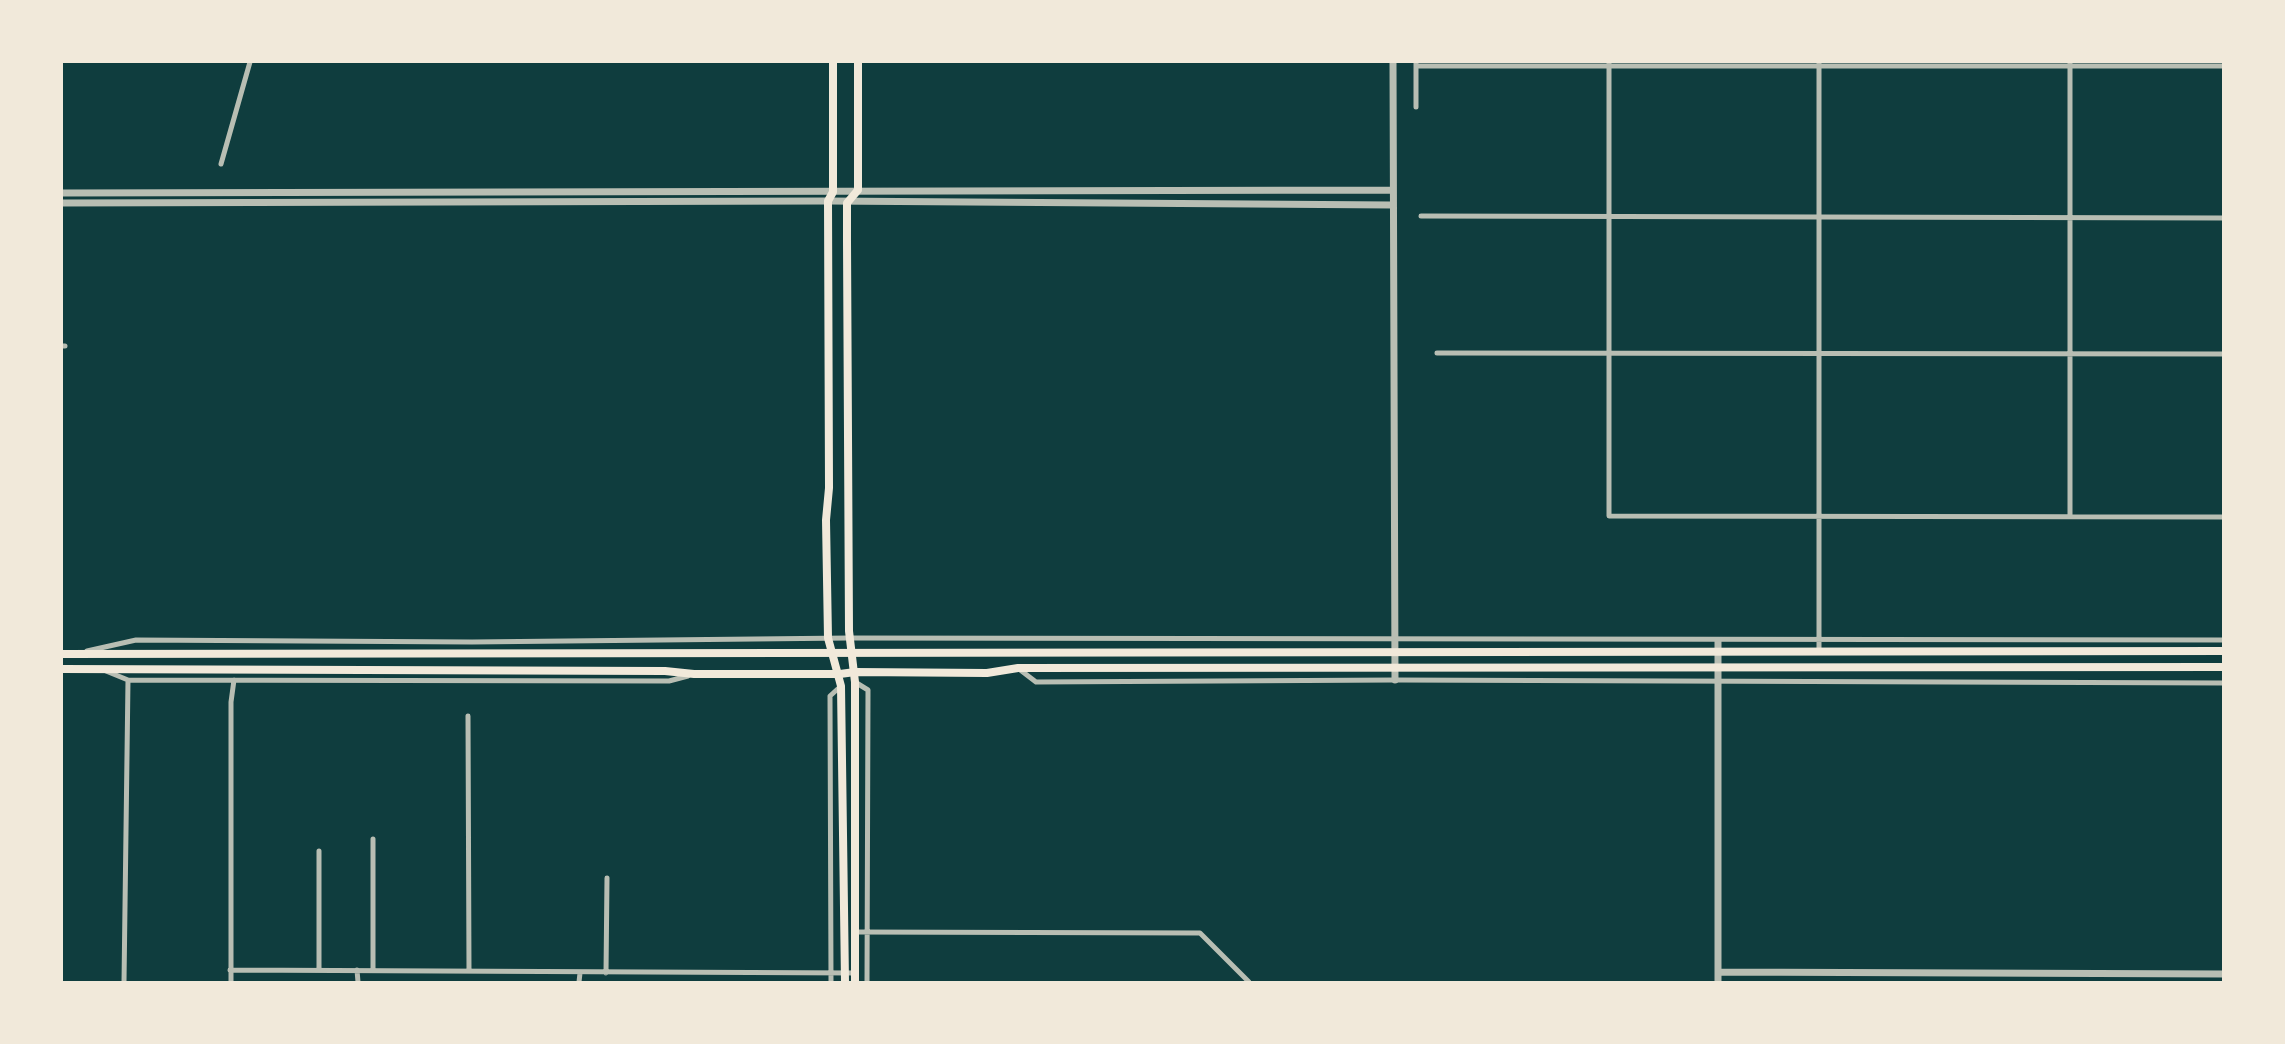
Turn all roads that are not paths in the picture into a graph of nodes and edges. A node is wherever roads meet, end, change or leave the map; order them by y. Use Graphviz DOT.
graph roads {
  1 [pos="250,62"];
  2 [pos="833,62"];
  3 [pos="858,62"];
  4 [pos="1392,62"];
  5 [pos="1416,64"];
  6 [pos="1608,64"];
  7 [pos="1819,64"];
  8 [pos="2070,64"];
  9 [pos="2223,66"];
  10 [pos="1416,107"];
  11 [pos="221,164"];
  12 [pos="858,190"];
  13 [pos="1392,190"];
  14 [pos="833,192"];
  15 [pos="62,194"];
  16 [pos="828,201"];
  17 [pos="62,203"];
  18 [pos="847,203"];
  19 [pos="1392,205"];
  20 [pos="1420,216"];
  21 [pos="2070,217"];
  22 [pos="1610,218"];
  23 [pos="1819,218"];
  24 [pos="2223,218"];
  25 [pos="1437,353"];
  26 [pos="1610,354"];
  27 [pos="1820,354"];
  28 [pos="2070,354"];
  29 [pos="2223,354"];
  30 [pos="1819,516"];
  31 [pos="2070,516"];
  32 [pos="2223,517"];
  33 [pos="828,638"];
  34 [pos="849,638"];
  35 [pos="1393,640"];
  36 [pos="2223,640"];
  37 [pos="362,641"];
  38 [pos="1718,641"];
  39 [pos="1819,641"];
  40 [pos="1395,651"];
  41 [pos="1819,651"];
  42 [pos="2223,651"];
  43 [pos="849,652"];
  44 [pos="1718,652"];
  45 [pos="830,653"];
  46 [pos="62,654"];
  47 [pos="75,654"];
  48 [pos="362,654"];
  49 [pos="1395,667"];
  50 [pos="2223,667"];
  51 [pos="1018,668"];
  52 [pos="1103,668"];
  53 [pos="1718,668"];
  54 [pos="62,669"];
  55 [pos="105,670"];
  56 [pos="855,672"];
  57 [pos="694,674"];
  58 [pos="840,674"];
  59 [pos="128,680"];
  60 [pos="234,680"];
  61 [pos="1395,680"];
  62 [pos="1103,681"];
  63 [pos="1718,681"];
  64 [pos="855,682"];
  65 [pos="2223,683"];
  66 [pos="841,686"];
  67 [pos="468,716"];
  68 [pos="373,838"];
  69 [pos="319,852"];
  70 [pos="607,878"];
  71 [pos="855,932"];
  72 [pos="867,932"];
  73 [pos="230,970"];
  74 [pos="319,970"];
  75 [pos="357,970"];
  76 [pos="373,970"];
  77 [pos="469,971"];
  78 [pos="1718,972"];
  79 [pos="580,973"];
  80 [pos="606,973"];
  81 [pos="831,974"];
  82 [pos="846,974"];
  83 [pos="2223,974"];
  84 [pos="855,978"];
  85 [pos="124,982"];
  86 [pos="231,982"];
  87 [pos="358,982"];
  88 [pos="579,982"];
  89 [pos="831,982"];
  90 [pos="845,982"];
  91 [pos="867,982"];
  92 [pos="1249,982"];
  93 [pos="1718,982"];
  1 -- 11 [label="street"];
  2 -- 14 [label="main road"];
  3 -- 12 [label="main road"];
  4 -- 13 [label="street"];
  5 -- 6 [label="street"];
  5 -- 10 [label="street"];
  6 -- 7 [label="street"];
  6 -- 22 [label="street"];
  7 -- 8 [label="street"];
  7 -- 23 [label="street"];
  8 -- 9 [label="street"];
  8 -- 21 [label="street"];
  12 -- 13 [label="street"];
  12 -- 14 [label="street"];
  12 -- 18 [label="main road"];
  13 -- 19 [label="street"];
  14 -- 15 [label="street"];
  14 -- 16 [label="main road"];
  16 -- 17 [label="street"];
  16 -- 18 [label="street"];
  16 -- 33 [label="main road"];
  18 -- 19 [label="street"];
  18 -- 34 [label="main road"];
  19 -- 35 [label="street"];
  20 -- 22 [label="street"];
  21 -- 23 [label="street"];
  21 -- 24 [label="street"];
  21 -- 28 [label="street"];
  22 -- 23 [label="street"];
  22 -- 26 [label="street"];
  23 -- 27 [label="street"];
  25 -- 26 [label="street"];
  26 -- 27 [label="street"];
  26 -- 30 [label="street"];
  27 -- 28 [label="street"];
  27 -- 30 [label="street"];
  28 -- 29 [label="street"];
  28 -- 31 [label="street"];
  30 -- 31 [label="street"];
  30 -- 39 [label="street"];
  31 -- 32 [label="street"];
  33 -- 34 [label="street"];
  33 -- 37 [label="street"];
  33 -- 45 [label="main road"];
  34 -- 35 [label="street"];
  34 -- 43 [label="main road"];
  35 -- 38 [label="street"];
  35 -- 40 [label="street"];
  36 -- 39 [label="street"];
  37 -- 47 [label="street"];
  37 -- 48 [label="street"];
  38 -- 39 [label="street"];
  38 -- 44 [label="street"];
  39 -- 41 [label="street"];
  40 -- 43 [label="main road"];
  40 -- 44 [label="main road"];
  40 -- 49 [label="street"];
  41 -- 42 [label="main road"];
  41 -- 44 [label="main road"];
  43 -- 45 [label="main road"];
  43 -- 56 [label="main road"];
  44 -- 53 [label="street"];
  45 -- 48 [label="main road"];
  45 -- 58 [label="main road"];
  46 -- 47 [label="main road"];
  47 -- 48 [label="main road"];
  49 -- 52 [label="main road"];
  49 -- 53 [label="main road"];
  49 -- 61 [label="street"];
  50 -- 53 [label="main road"];
  51 -- 52 [label="main road"];
  51 -- 56 [label="main road"];
  51 -- 62 [label="street"];
  52 -- 62 [label="street"];
  53 -- 63 [label="street"];
  54 -- 55 [label="main road"];
  55 -- 57 [label="main road"];
  55 -- 59 [label="street"];
  56 -- 58 [label="main road"];
  56 -- 64 [label="main road"];
  57 -- 58 [label="main road"];
  57 -- 60 [label="street"];
  58 -- 66 [label="main road"];
  59 -- 60 [label="street"];
  59 -- 85 [label="street"];
  60 -- 73 [label="street"];
  61 -- 62 [label="street"];
  61 -- 63 [label="street"];
  63 -- 65 [label="street"];
  63 -- 78 [label="street"];
  64 -- 71 [label="main road"];
  64 -- 72 [label="street"];
  66 -- 81 [label="street"];
  66 -- 82 [label="main road"];
  67 -- 77 [label="street"];
  68 -- 76 [label="street"];
  69 -- 74 [label="street"];
  70 -- 80 [label="street"];
  71 -- 72 [label="street"];
  71 -- 84 [label="main road"];
  72 -- 91 [label="street"];
  72 -- 92 [label="street"];
  73 -- 74 [label="street"];
  73 -- 86 [label="street"];
  74 -- 75 [label="street"];
  75 -- 76 [label="street"];
  75 -- 87 [label="street"];
  76 -- 77 [label="street"];
  77 -- 79 [label="street"];
  78 -- 83 [label="street"];
  78 -- 93 [label="street"];
  79 -- 80 [label="street"];
  79 -- 88 [label="street"];
  80 -- 81 [label="street"];
  81 -- 82 [label="street"];
  81 -- 89 [label="street"];
  82 -- 84 [label="street"];
  82 -- 90 [label="main road"];
}
